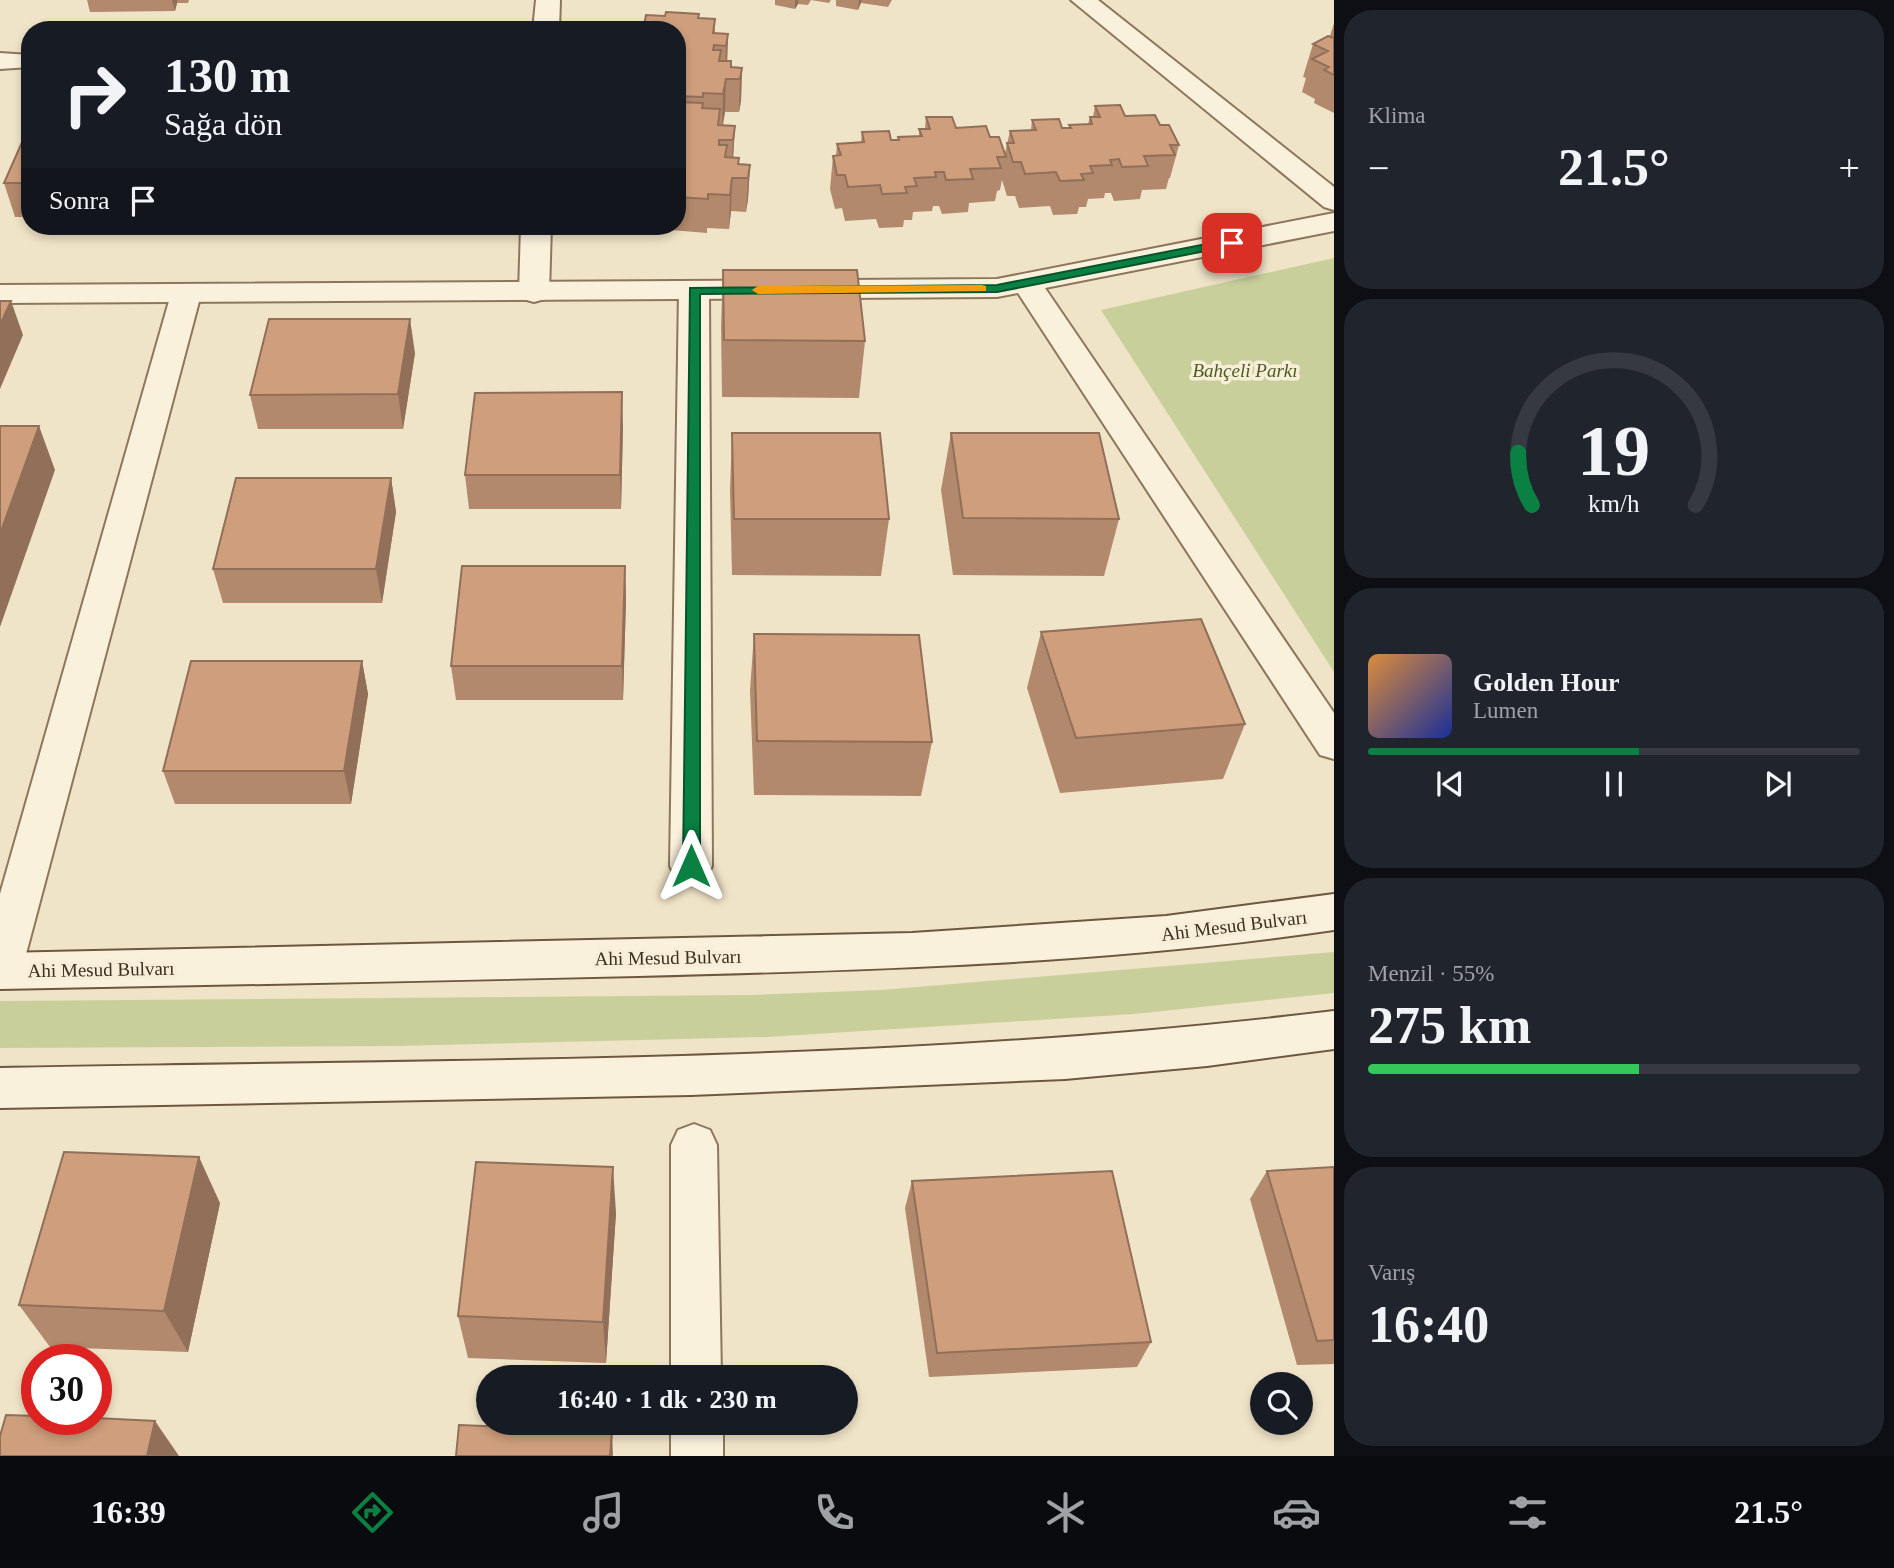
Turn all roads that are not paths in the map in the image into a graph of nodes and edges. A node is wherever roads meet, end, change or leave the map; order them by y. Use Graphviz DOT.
graph roads {
  1 [pos="548,0"];
  2 [pos="1083,0"];
  3 [pos="547,21"];
  4 [pos="1334,201"];
  5 [pos="1334,222"];
  6 [pos="536,235"];
  7 [pos="1027,283"];
  8 [pos="694,291"];
  9 [pos="534,293"];
  10 [pos="0,294"];
  11 [pos="186,294"];
  12 [pos="1334,744"];
  13 [pos="691,866"];
  14 [pos="1334,912"];
  15 [pos="0,970"];
  16 [pos="1334,1031"];
  17 [pos="0,1088"];
  18 [pos="694,1145"];
  19 [pos="696,1365"];
  20 [pos="696,1435"];
  21 [pos="697,1456"];
  1 -- 3 [label="street"];
  2 -- 4 [label="street"];
  5 -- 7 [label="street"];
  6 -- 9 [label="street"];
  7 -- 8 [label="street"];
  7 -- 12 [label="street"];
  8 -- 9 [label="street"];
  8 -- 13 [label="street"];
  9 -- 11 [label="street"];
  10 -- 11 [label="street"];
  11 -- 15 [label="street"];
  14 -- 15 [label="street, Ahi Mesud Bulvarı"];
  16 -- 17 [label="street"];
  18 -- 19 [label="street"];
  20 -- 21 [label="street"];
}
